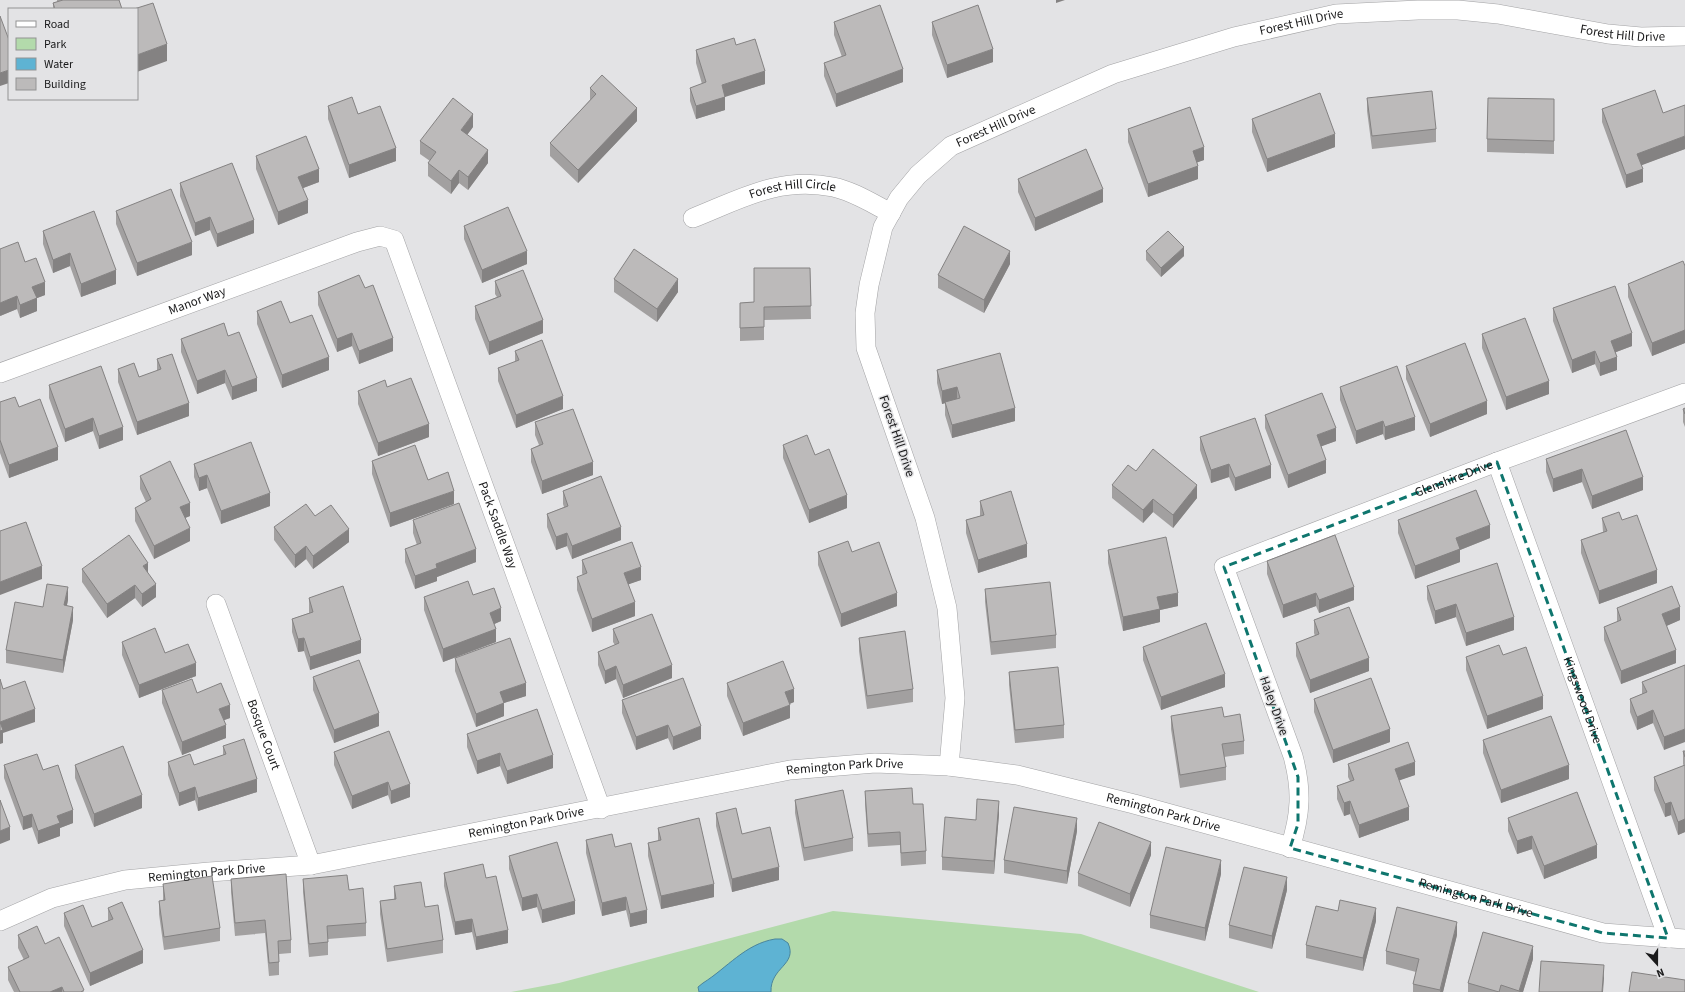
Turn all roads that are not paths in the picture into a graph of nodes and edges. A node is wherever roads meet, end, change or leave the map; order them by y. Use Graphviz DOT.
graph roads {
  1 [pos="1685,36"];
  2 [pos="891,213"];
  3 [pos="693,218"];
  4 [pos="394,240"];
  5 [pos="0,373"];
  6 [pos="1685,393"];
  7 [pos="1497,462"];
  8 [pos="1224,567"];
  9 [pos="216,604"];
  10 [pos="949,766"];
  11 [pos="601,809"];
  12 [pos="1290,848"];
  13 [pos="311,865"];
  14 [pos="0,921"];
  15 [pos="1676,938"];
  1 -- 2 [label="street, Forest Hill Drive"];
  2 -- 3 [label="street, Forest Hill Circle"];
  2 -- 10 [label="street, Forest Hill Drive"];
  4 -- 5 [label="street, Manor Way"];
  4 -- 11 [label="street, Pack Saddle Way"];
  6 -- 7 [label="street, Glenshire Drive"];
  7 -- 8 [label="street, Glenshire Drive"];
  7 -- 15 [label="street, Kingswood Drive"];
  8 -- 12 [label="street, Haley Drive"];
  9 -- 13 [label="street, Bosque Court"];
  10 -- 11 [label="street, Remington Park Drive"];
  10 -- 12 [label="street, Remington Park Drive"];
  11 -- 13 [label="street, Remington Park Drive"];
  12 -- 15 [label="street, Remington Park Drive"];
  13 -- 14 [label="street, Remington Park Drive"];
}
